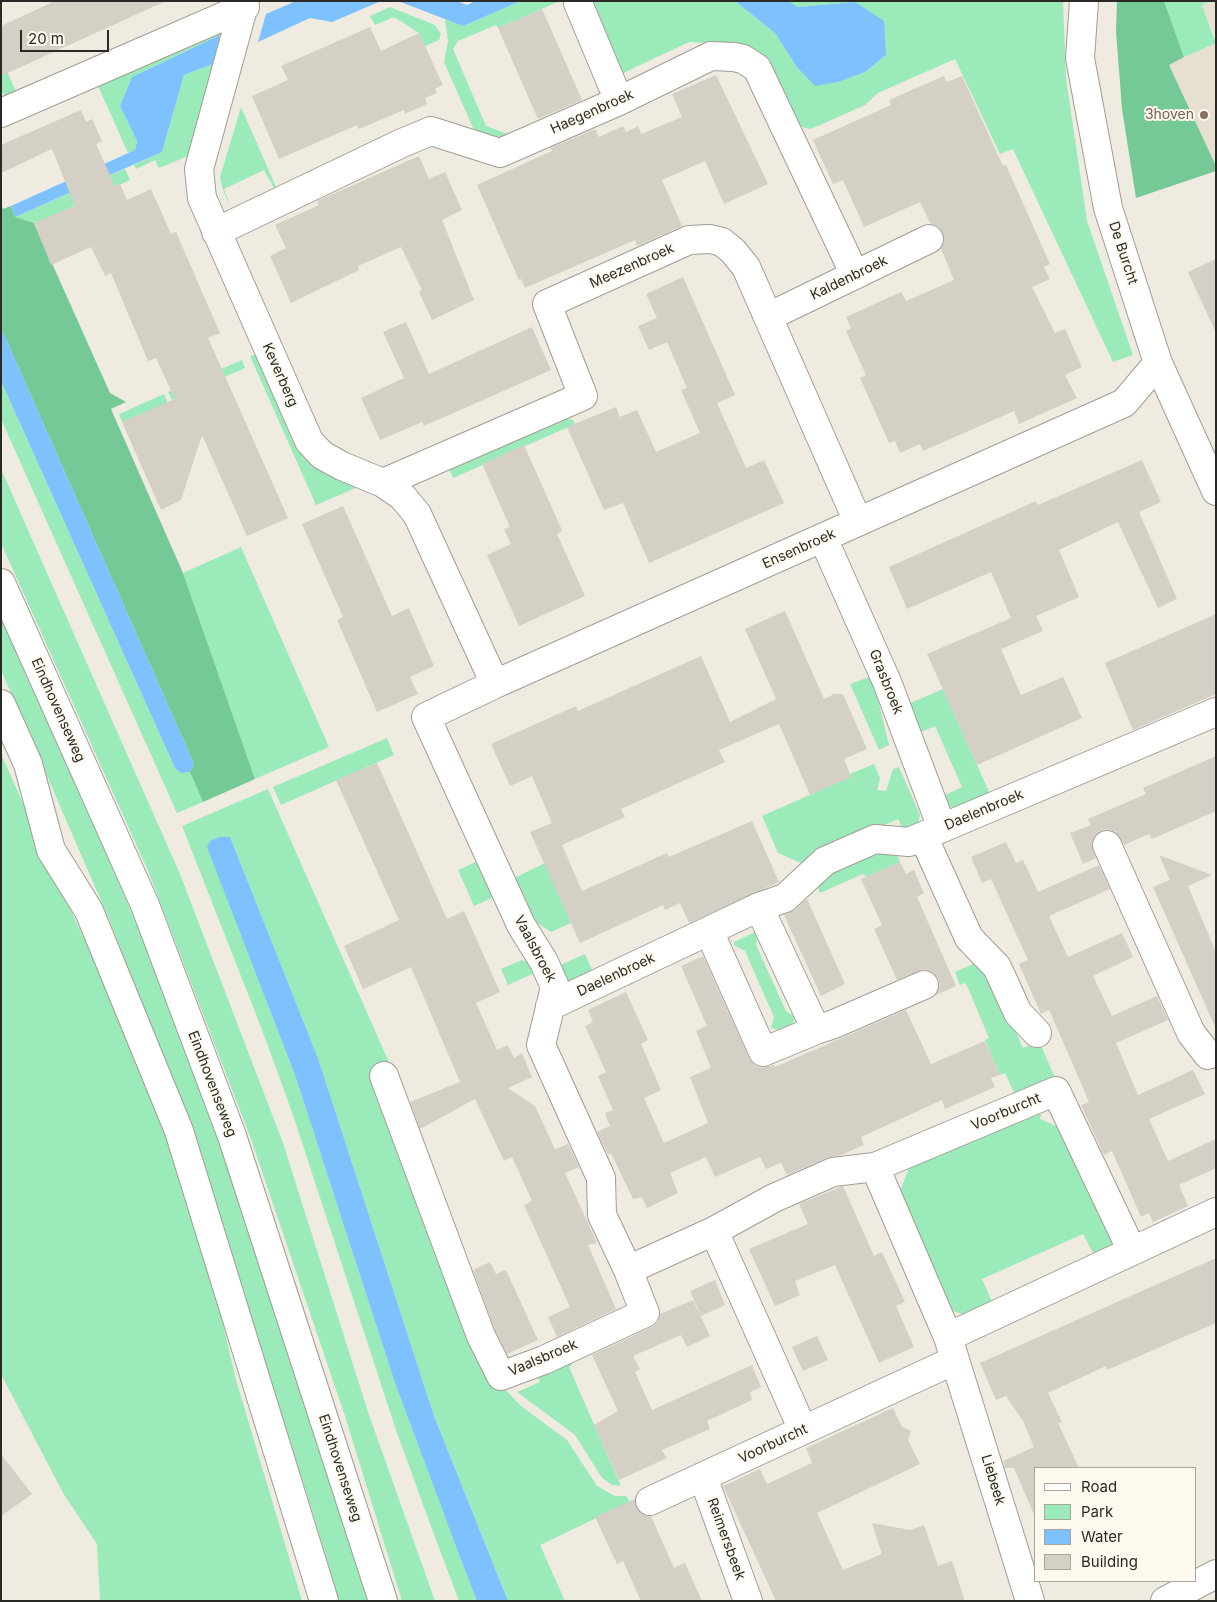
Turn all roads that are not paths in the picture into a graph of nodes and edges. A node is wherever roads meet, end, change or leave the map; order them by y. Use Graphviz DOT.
graph roads {
  1 [pos="1084,1"];
  2 [pos="578,3"];
  3 [pos="245,4"];
  4 [pos="619,100"];
  5 [pos="1,113"];
  6 [pos="216,232"];
  7 [pos="929,239"];
  8 [pos="855,275"];
  9 [pos="768,317"];
  10 [pos="1158,363"];
  11 [pos="384,483"];
  12 [pos="1216,491"];
  13 [pos="858,522"];
  14 [pos="824,538"];
  15 [pos="1,583"];
  16 [pos="495,684"];
  17 [pos="1,704"];
  18 [pos="1216,712"];
  19 [pos="426,717"];
  20 [pos="932,832"];
  21 [pos="1107,845"];
  22 [pos="759,907"];
  23 [pos="709,931"];
  24 [pos="924,985"];
  25 [pos="550,1006"];
  26 [pos="816,1030"];
  27 [pos="1036,1033"];
  28 [pos="1213,1059"];
  29 [pos="384,1076"];
  30 [pos="875,1168"];
  31 [pos="1216,1212"];
  32 [pos="714,1230"];
  33 [pos="1132,1251"];
  34 [pos="628,1270"];
  35 [pos="952,1348"];
  36 [pos="803,1430"];
  37 [pos="703,1477"];
  38 [pos="650,1501"];
  39 [pos="1216,1574"];
  40 [pos="324,1601"];
  41 [pos="383,1601"];
  42 [pos="748,1601"];
  43 [pos="1030,1601"];
  44 [pos="1165,1601"];
  1 -- 10 [label="street, De Burcht"];
  2 -- 4 [label="street"];
  3 -- 5 [label="street, Keverberg"];
  3 -- 6 [label="street, Keverberg"];
  4 -- 6 [label="street, Haegenbroek"];
  4 -- 8 [label="street, Haegenbroek"];
  6 -- 11 [label="street, Keverberg"];
  7 -- 8 [label="street, Kaldenbroek"];
  8 -- 9 [label="street, Kaldenbroek"];
  9 -- 11 [label="street, Meezenbroek"];
  9 -- 13 [label="street, Meezenbroek"];
  10 -- 12 [label="street, De Burcht"];
  10 -- 13 [label="street, Ensenbroek"];
  11 -- 16 [label="street, Keverberg"];
  13 -- 14 [label="street, Ensenbroek"];
  14 -- 16 [label="street, Ensenbroek"];
  14 -- 20 [label="street, Grasbroek"];
  15 -- 41 [label="street, Eindhovenseweg"];
  16 -- 19 [label="street, Ensenbroek"];
  17 -- 40 [label="street"];
  18 -- 20 [label="street, Daelenbroek"];
  19 -- 25 [label="street, Vaalsbroek"];
  20 -- 22 [label="street, Daelenbroek"];
  20 -- 27 [label="street, Grasbroek"];
  21 -- 28 [label="street"];
  22 -- 23 [label="street, Daelenbroek"];
  22 -- 26 [label="street"];
  23 -- 25 [label="street, Daelenbroek"];
  23 -- 26 [label="street"];
  24 -- 26 [label="street"];
  25 -- 34 [label="street, Vaalsbroek"];
  29 -- 34 [label="street, Vaalsbroek"];
  30 -- 32 [label="street, Voorburcht"];
  30 -- 33 [label="street, Voorburcht"];
  30 -- 35 [label="street"];
  31 -- 33 [label="street, Voorburcht"];
  32 -- 34 [label="street"];
  32 -- 36 [label="street"];
  33 -- 35 [label="street, Voorburcht"];
  35 -- 36 [label="street, Voorburcht"];
  35 -- 43 [label="street, Liebeek"];
  36 -- 37 [label="street, Voorburcht"];
  37 -- 38 [label="street, Voorburcht"];
  37 -- 42 [label="street, Reimersbeek"];
  39 -- 44 [label="street"];
}
